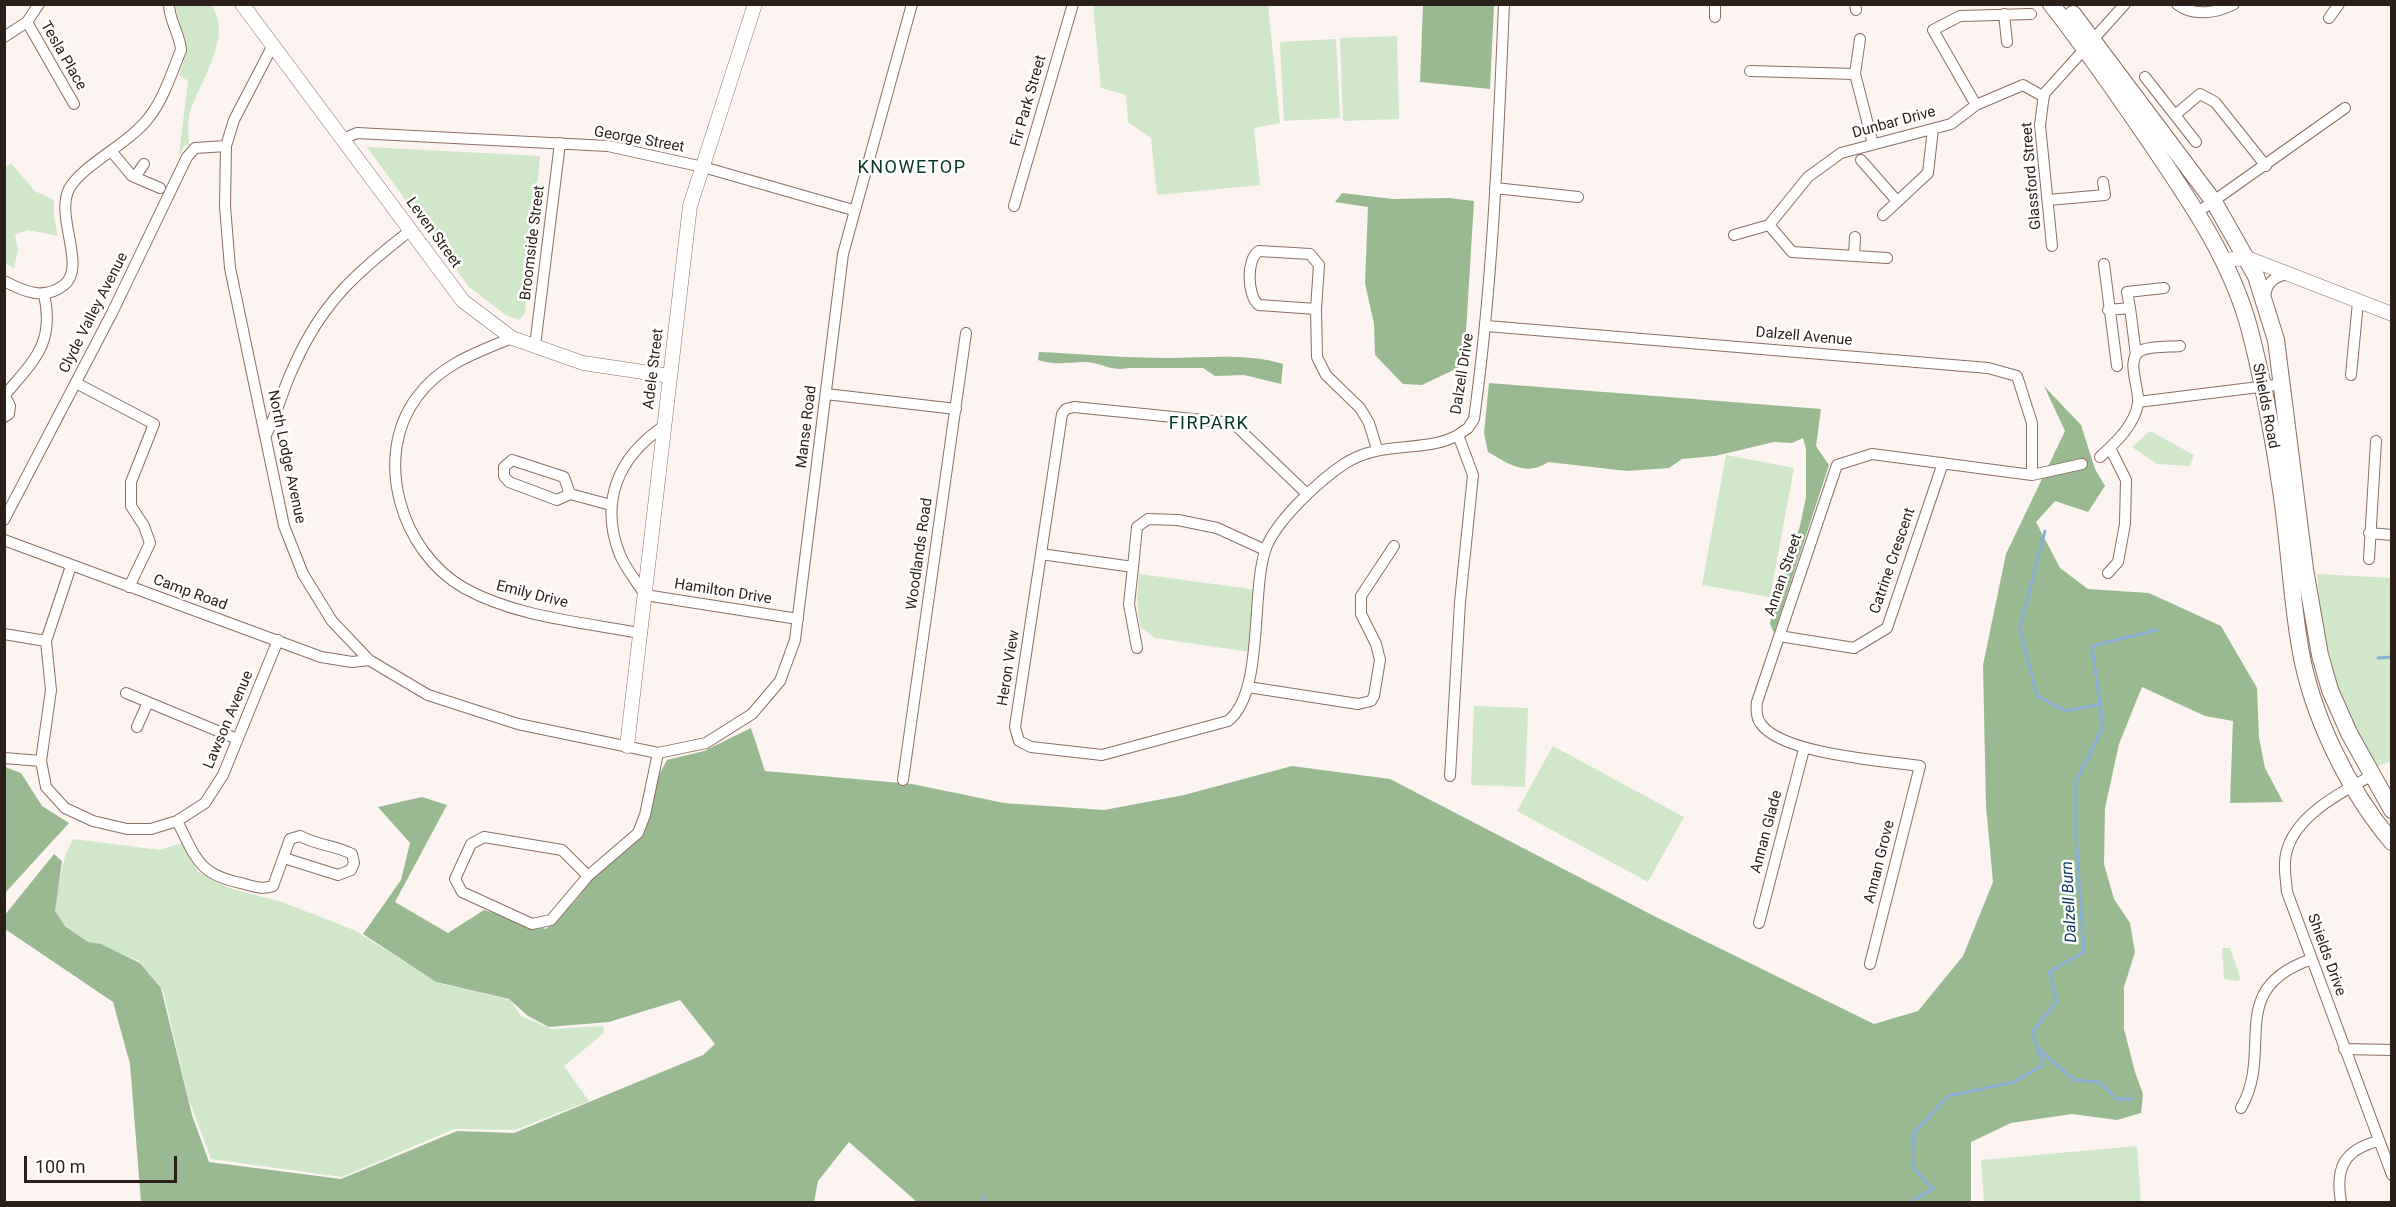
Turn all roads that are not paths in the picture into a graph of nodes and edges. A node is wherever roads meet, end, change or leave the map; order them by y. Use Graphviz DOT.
graph roads {
  1 [pos="39,4"];
  2 [pos="169,4"];
  3 [pos="755,4"];
  4 [pos="912,4"];
  5 [pos="1073,4"];
  6 [pos="1504,4"];
  7 [pos="1715,4"];
  8 [pos="2051,4"];
  9 [pos="2064,4"];
  10 [pos="2125,4"];
  11 [pos="2177,4"];
  12 [pos="2234,4"];
  13 [pos="2339,4"];
  14 [pos="245,5"];
  15 [pos="2004,14"];
  16 [pos="2031,14"];
  17 [pos="1715,17"];
  18 [pos="2329,18"];
  19 [pos="27,22"];
  20 [pos="4,37"];
  21 [pos="1860,39"];
  22 [pos="2007,42"];
  23 [pos="2089,43"];
  24 [pos="273,45"];
  25 [pos="1750,71"];
  26 [pos="1855,74"];
  27 [pos="2145,77"];
  28 [pos="2044,97"];
  29 [pos="74,104"];
  30 [pos="1976,105"];
  31 [pos="2345,108"];
  32 [pos="2175,115"];
  33 [pos="1933,129"];
  34 [pos="343,139"];
  35 [pos="2196,142"];
  36 [pos="560,143"];
  37 [pos="1873,144"];
  38 [pos="226,146"];
  39 [pos="112,152"];
  40 [pos="1861,160"];
  41 [pos="144,165"];
  42 [pos="2266,166"];
  43 [pos="703,167"];
  44 [pos="135,177"];
  45 [pos="2103,182"];
  46 [pos="160,188"];
  47 [pos="1495,188"];
  48 [pos="1578,197"];
  49 [pos="2049,200"];
  50 [pos="1897,201"];
  51 [pos="2214,202"];
  52 [pos="1014,206"];
  53 [pos="853,210"];
  54 [pos="2198,212"];
  55 [pos="1883,215"];
  56 [pos="1769,225"];
  57 [pos="411,230"];
  58 [pos="1734,235"];
  59 [pos="1855,237"];
  60 [pos="2052,246"];
  61 [pos="1854,256"];
  62 [pos="1887,258"];
  63 [pos="2247,258"];
  64 [pos="2224,260"];
  65 [pos="2104,264"];
  66 [pos="2286,274"];
  67 [pos="4,281"];
  68 [pos="2164,288"];
  69 [pos="44,294"];
  70 [pos="2265,301"];
  71 [pos="2358,302"];
  72 [pos="2130,308"];
  73 [pos="1316,309"];
  74 [pos="2109,310"];
  75 [pos="2391,314"];
  76 [pos="1486,326"];
  77 [pos="966,333"];
  78 [pos="512,338"];
  79 [pos="535,346"];
  80 [pos="2180,346"];
  81 [pos="2136,355"];
  82 [pos="2117,366"];
  83 [pos="2351,375"];
  84 [pos="670,376"];
  85 [pos="76,383"];
  86 [pos="2283,384"];
  87 [pos="2263,387"];
  88 [pos="826,394"];
  89 [pos="5,396"];
  90 [pos="2138,402"];
  91 [pos="956,409"];
  92 [pos="4,417"];
  93 [pos="664,426"];
  94 [pos="266,435"];
  95 [pos="1458,435"];
  96 [pos="2376,441"];
  97 [pos="2110,448"];
  98 [pos="1377,449"];
  99 [pos="2100,457"];
  100 [pos="1943,463"];
  101 [pos="2082,464"];
  102 [pos="2032,475"];
  103 [pos="570,494"];
  104 [pos="1307,494"];
  105 [pos="612,505"];
  106 [pos="4,520"];
  107 [pos="2369,533"];
  108 [pos="2391,536"];
  109 [pos="4,540"];
  110 [pos="1394,546"];
  111 [pos="1265,550"];
  112 [pos="1041,554"];
  113 [pos="2369,559"];
  114 [pos="71,566"];
  115 [pos="1133,567"];
  116 [pos="2108,573"];
  117 [pos="129,587"];
  118 [pos="645,595"];
  119 [pos="798,619"];
  120 [pos="640,633"];
  121 [pos="4,634"];
  122 [pos="1779,636"];
  123 [pos="278,640"];
  124 [pos="46,641"];
  125 [pos="1137,648"];
  126 [pos="369,660"];
  127 [pos="1248,687"];
  128 [pos="126,693"];
  129 [pos="147,702"];
  130 [pos="137,727"];
  131 [pos="237,739"];
  132 [pos="627,746"];
  133 [pos="1804,750"];
  134 [pos="658,753"];
  135 [pos="4,758"];
  136 [pos="41,761"];
  137 [pos="1920,766"];
  138 [pos="1450,776"];
  139 [pos="2370,776"];
  140 [pos="903,780"];
  141 [pos="2352,786"];
  142 [pos="2391,810"];
  143 [pos="177,821"];
  144 [pos="2391,842"];
  145 [pos="284,858"];
  146 [pos="588,876"];
  147 [pos="1758,923"];
  148 [pos="2312,959"];
  149 [pos="1870,964"];
  150 [pos="2344,1049"];
  151 [pos="2391,1050"];
  152 [pos="2241,1108"];
  153 [pos="2378,1141"];
  154 [pos="2391,1175"];
  155 [pos="2340,1203"];
  1 -- 19 [label="street"];
  2 -- 39 [label="street"];
  3 -- 43 [label="street, Adele Street"];
  4 -- 53 [label="street, Manse Road"];
  5 -- 52 [label="street, Fir Park Street"];
  6 -- 47 [label="street, Dalzell Drive"];
  7 -- 17 [label="street"];
  8 -- 23 [label="main road, Shields Road"];
  9 -- 23 [label="main road, Shields Road"];
  10 -- 23 [label="street"];
  11 -- 12 [label="street"];
  13 -- 18 [label="street"];
  14 -- 24 [label="street, Leven Street"];
  15 -- 16 [label="street"];
  15 -- 22 [label="street"];
  15 -- 30 [label="street"];
  19 -- 20 [label="street"];
  19 -- 29 [label="street, Tesla Place"];
  21 -- 26 [label="street"];
  23 -- 28 [label="street"];
  23 -- 51 [label="main road, Shields Road"];
  23 -- 54 [label="main road, Shields Road"];
  24 -- 34 [label="street, Leven Street"];
  24 -- 38 [label="street, North Lodge Avenue"];
  25 -- 26 [label="street"];
  26 -- 37 [label="street"];
  27 -- 32 [label="street"];
  28 -- 30 [label="street, Dunbar Drive"];
  28 -- 49 [label="street, Glassford Street"];
  30 -- 33 [label="street, Dunbar Drive"];
  31 -- 42 [label="street"];
  32 -- 35 [label="street"];
  32 -- 42 [label="street"];
  33 -- 37 [label="street, Dunbar Drive"];
  33 -- 50 [label="street"];
  34 -- 36 [label="street, George Street"];
  34 -- 57 [label="street, Leven Street"];
  36 -- 43 [label="street, George Street"];
  36 -- 79 [label="street, Broomside Street"];
  37 -- 56 [label="street, Dunbar Drive"];
  38 -- 85 [label="street, Clyde Valley Avenue"];
  38 -- 94 [label="street, North Lodge Avenue"];
  39 -- 44 [label="street"];
  39 -- 69 [label="street"];
  40 -- 50 [label="street"];
  41 -- 44 [label="street"];
  42 -- 51 [label="street"];
  43 -- 53 [label="street, George Street"];
  43 -- 84 [label="street, Adele Street"];
  44 -- 46 [label="street"];
  45 -- 49 [label="street"];
  47 -- 48 [label="street"];
  47 -- 76 [label="street, Dalzell Drive"];
  49 -- 60 [label="street, Glassford Street"];
  50 -- 55 [label="street"];
  51 -- 54 [label="street"];
  51 -- 63 [label="main road, Shields Road"];
  53 -- 88 [label="street, Manse Road"];
  54 -- 64 [label="main road, Shields Road"];
  56 -- 58 [label="street"];
  56 -- 61 [label="street"];
  57 -- 78 [label="street, Leven Street"];
  57 -- 94 [label="street"];
  59 -- 61 [label="street"];
  61 -- 62 [label="street"];
  63 -- 64 [label="street"];
  63 -- 66 [label="street"];
  63 -- 70 [label="main road, Shields Road"];
  64 -- 87 [label="main road, Shields Road"];
  65 -- 74 [label="street"];
  66 -- 70 [label="street"];
  66 -- 71 [label="street"];
  67 -- 69 [label="street"];
  68 -- 72 [label="street"];
  69 -- 89 [label="street"];
  70 -- 86 [label="main road, Shields Road"];
  71 -- 75 [label="street"];
  71 -- 83 [label="street"];
  72 -- 74 [label="street"];
  72 -- 81 [label="street"];
  73 -- 73 [label="street"];
  73 -- 98 [label="street"];
  74 -- 82 [label="street"];
  76 -- 95 [label="street, Dalzell Drive"];
  76 -- 102 [label="street, Dalzell Avenue"];
  77 -- 91 [label="street, Woodlands Road"];
  78 -- 79 [label="street, Leven Street"];
  78 -- 120 [label="street, Emily Drive"];
  79 -- 84 [label="street, Leven Street"];
  80 -- 81 [label="street"];
  81 -- 90 [label="street"];
  84 -- 93 [label="street, Adele Street"];
  85 -- 106 [label="street, Clyde Valley Avenue"];
  85 -- 117 [label="street"];
  86 -- 87 [label="street"];
  86 -- 139 [label="main road, Shields Road"];
  87 -- 90 [label="street"];
  87 -- 141 [label="main road, Shields Road"];
  88 -- 91 [label="street"];
  88 -- 119 [label="street, Manse Road"];
  89 -- 92 [label="street"];
  90 -- 97 [label="street"];
  91 -- 140 [label="street, Woodlands Road"];
  93 -- 105 [label="street"];
  93 -- 118 [label="street, Adele Street"];
  94 -- 126 [label="street, North Lodge Avenue"];
  95 -- 98 [label="street, Heron View"];
  95 -- 138 [label="street, Dalzell Drive"];
  96 -- 107 [label="street"];
  97 -- 99 [label="street"];
  97 -- 116 [label="street"];
  98 -- 104 [label="street, Heron View"];
  100 -- 102 [label="street, Annan Street"];
  100 -- 122 [label="street, Catrine Crescent"];
  100 -- 122 [label="street, Annan Street"];
  101 -- 102 [label="street"];
  103 -- 103 [label="street"];
  103 -- 105 [label="street"];
  104 -- 111 [label="street, Heron View"];
  104 -- 112 [label="street, Heron View"];
  105 -- 118 [label="street"];
  107 -- 108 [label="street"];
  107 -- 113 [label="street"];
  109 -- 114 [label="street, Camp Road"];
  110 -- 127 [label="street"];
  111 -- 115 [label="street"];
  111 -- 127 [label="street, Heron View"];
  112 -- 115 [label="street"];
  112 -- 127 [label="street, Heron View"];
  114 -- 117 [label="street, Camp Road"];
  114 -- 124 [label="street"];
  115 -- 125 [label="street"];
  117 -- 123 [label="street, Camp Road"];
  118 -- 119 [label="street, Hamilton Drive"];
  118 -- 120 [label="street, Adele Street"];
  119 -- 134 [label="street, Manse Road"];
  120 -- 132 [label="street, Adele Street"];
  121 -- 124 [label="street"];
  122 -- 133 [label="street, Annan Street"];
  123 -- 126 [label="street, Camp Road"];
  123 -- 131 [label="street, Lawson Avenue"];
  124 -- 136 [label="street"];
  126 -- 132 [label="street, North Lodge Avenue"];
  128 -- 129 [label="street"];
  129 -- 130 [label="street"];
  129 -- 131 [label="street"];
  131 -- 143 [label="street, Lawson Avenue"];
  132 -- 134 [label="street, Manse Road"];
  133 -- 137 [label="street, Annan Street"];
  133 -- 147 [label="street, Annan Glade"];
  134 -- 146 [label="street"];
  135 -- 136 [label="street"];
  136 -- 143 [label="street, Lawson Avenue"];
  137 -- 149 [label="street, Annan Grove"];
  139 -- 141 [label="street, Shields Drive"];
  139 -- 142 [label="main road, Shields Road"];
  141 -- 144 [label="main road, Shields Road"];
  141 -- 148 [label="street, Shields Drive"];
  143 -- 145 [label="street"];
  145 -- 145 [label="street"];
  146 -- 146 [label="street"];
  148 -- 150 [label="street, Shields Drive"];
  148 -- 152 [label="street"];
  150 -- 151 [label="street"];
  150 -- 153 [label="street, Shields Drive"];
  153 -- 154 [label="street, Shields Drive"];
  153 -- 155 [label="street"];
}
